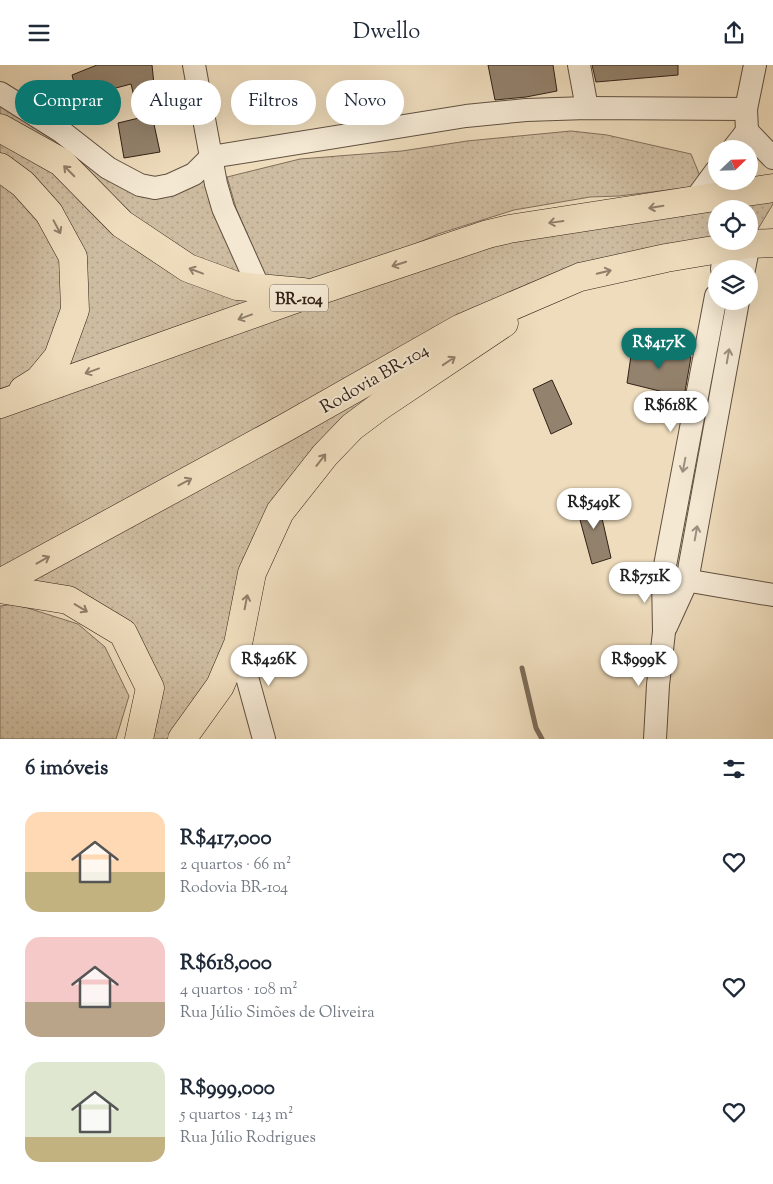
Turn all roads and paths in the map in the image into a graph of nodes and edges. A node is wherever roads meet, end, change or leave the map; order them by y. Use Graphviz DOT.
graph roads {
  1 [pos="194,65"];
  2 [pos="579,65"];
  3 [pos="755,65"];
  4 [pos="0,93"];
  5 [pos="587,108"];
  6 [pos="746,120"];
  7 [pos="0,128"];
  8 [pos="737,140"];
  9 [pos="211,157"];
  10 [pos="773,158"];
  11 [pos="0,167"];
  12 [pos="708,182"];
  13 [pos="773,188"];
  14 [pos="694,201"];
  15 [pos="750,252"];
  16 [pos="558,287"];
  17 [pos="259,288"];
  18 [pos="312,293"];
  19 [pos="713,310"];
  20 [pos="736,310"];
  21 [pos="0,404"];
  22 [pos="663,576"];
  23 [pos="687,581"];
  24 [pos="0,583"];
  25 [pos="0,589"];
  26 [pos="773,595"];
  27 [pos="664,632"];
  28 [pos="238,644"];
  29 [pos="656,738"];
  30 [pos="139,739"];
  31 [pos="182,739"];
  32 [pos="264,739"];
  1 -- 9 [label="street"];
  2 -- 5 [label="street"];
  3 -- 6 [label="street"];
  4 -- 9 [label="street"];
  5 -- 6 [label="street"];
  5 -- 9 [label="street"];
  6 -- 8 [label="street"];
  6 -- 10 [label="street"];
  17 -- 7 [label="highway, one-way"];
  9 -- 17 [label="street"];
  11 -- 21 [label="highway, one-way"];
  12 -- 14 [label="street"];
  13 -- 14 [label="highway, BR-104"];
  14 -- 18 [label="highway, BR-104, one-way"];
  16 -- 15 [label="highway, Rodovia BR-104, one-way"];
  24 -- 16 [label="highway, Rodovia BR-104, one-way"];
  28 -- 16 [label="highway, one-way"];
  17 -- 18 [label="highway"];
  18 -- 21 [label="highway, BR-104, one-way"];
  19 -- 22 [label="street, one-way"];
  23 -- 20 [label="street, one-way"];
  22 -- 23 [label="street"];
  22 -- 27 [label="street"];
  23 -- 26 [label="street"];
  23 -- 27 [label="street"];
  25 -- 30 [label="highway, one-way"];
  27 -- 29 [label="street"];
  28 -- 31 [label="highway"];
  28 -- 32 [label="street"];
}
